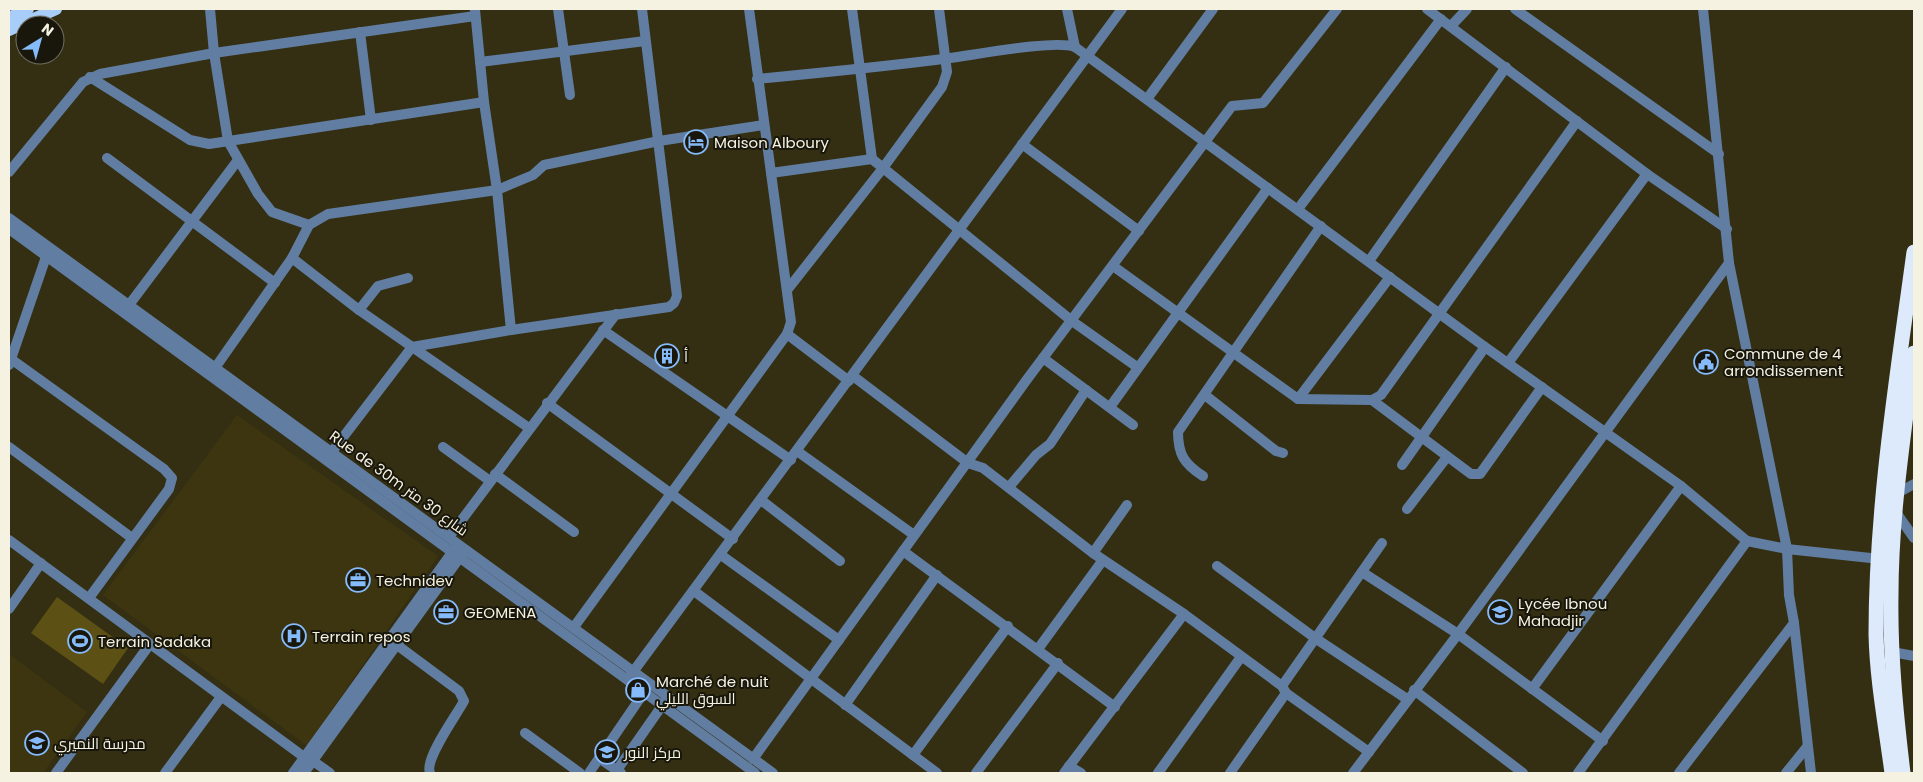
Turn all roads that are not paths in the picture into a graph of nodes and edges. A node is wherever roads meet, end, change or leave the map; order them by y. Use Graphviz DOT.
graph roads {
  1 [pos="28,9"];
  2 [pos="56,9"];
  3 [pos="210,9"];
  4 [pos="558,9"];
  5 [pos="642,9"];
  6 [pos="749,9"];
  7 [pos="852,9"];
  8 [pos="939,9"];
  9 [pos="1067,9"];
  10 [pos="1122,9"];
  11 [pos="1213,9"];
  12 [pos="1337,9"];
  13 [pos="1427,9"];
  14 [pos="1467,9"];
  15 [pos="1515,9"];
  16 [pos="1704,9"];
  17 [pos="475,12"];
  18 [pos="9,18"];
  19 [pos="1441,19"];
  20 [pos="1451,26"];
  21 [pos="9,30"];
  22 [pos="360,32"];
  23 [pos="646,41"];
  24 [pos="1075,47"];
  25 [pos="564,50"];
  26 [pos="214,53"];
  27 [pos="1087,56"];
  28 [pos="945,59"];
  29 [pos="480,62"];
  30 [pos="1506,67"];
  31 [pos="860,69"];
  32 [pos="90,77"];
  33 [pos="757,79"];
  34 [pos="570,95"];
  35 [pos="1147,99"];
  36 [pos="484,102"];
  37 [pos="371,120"];
  38 [pos="1577,121"];
  39 [pos="764,125"];
  40 [pos="659,141"];
  41 [pos="228,142"];
  42 [pos="1205,143"];
  43 [pos="1022,144"];
  44 [pos="1719,154"];
  45 [pos="107,158"];
  46 [pos="872,159"];
  47 [pos="238,160"];
  48 [pos="883,168"];
  49 [pos="9,172"];
  50 [pos="771,174"];
  51 [pos="1648,174"];
  52 [pos="1268,188"];
  53 [pos="497,190"];
  54 [pos="1298,209"];
  55 [pos="9,218"];
  56 [pos="193,221"];
  57 [pos="309,225"];
  58 [pos="1321,226"];
  59 [pos="9,229"];
  60 [pos="960,230"];
  61 [pos="1727,230"];
  62 [pos="1139,231"];
  63 [pos="48,252"];
  64 [pos="1914,252"];
  65 [pos="292,258"];
  66 [pos="1368,261"];
  67 [pos="1728,262"];
  68 [pos="1113,266"];
  69 [pos="1390,277"];
  70 [pos="408,278"];
  71 [pos="275,283"];
  72 [pos="788,290"];
  73 [pos="129,305"];
  74 [pos="359,310"];
  75 [pos="1176,313"];
  76 [pos="1441,313"];
  77 [pos="616,314"];
  78 [pos="1072,321"];
  79 [pos="511,330"];
  80 [pos="603,330"];
  81 [pos="787,334"];
  82 [pos="412,347"];
  83 [pos="1485,347"];
  84 [pos="1914,353"];
  85 [pos="1233,354"];
  86 [pos="1043,358"];
  87 [pos="10,363"];
  88 [pos="1508,363"];
  89 [pos="1137,367"];
  90 [pos="215,368"];
  91 [pos="851,378"];
  92 [pos="1542,387"];
  93 [pos="1086,390"];
  94 [pos="1205,395"];
  95 [pos="1298,399"];
  96 [pos="1372,400"];
  97 [pos="547,403"];
  98 [pos="1110,407"];
  99 [pos="728,416"];
  100 [pos="1133,425"];
  101 [pos="530,428"];
  102 [pos="1604,432"];
  103 [pos="1421,438"];
  104 [pos="443,447"];
  105 [pos="9,448"];
  106 [pos="331,453"];
  107 [pos="1283,453"];
  108 [pos="794,456"];
  109 [pos="1447,457"];
  110 [pos="968,463"];
  111 [pos="1402,465"];
  112 [pos="1203,476"];
  113 [pos="492,477"];
  114 [pos="1914,484"];
  115 [pos="1681,486"];
  116 [pos="1009,487"];
  117 [pos="670,494"];
  118 [pos="1896,494"];
  119 [pos="761,500"];
  120 [pos="1127,505"];
  121 [pos="1407,509"];
  122 [pos="1895,511"];
  123 [pos="574,532"];
  124 [pos="914,536"];
  125 [pos="449,537"];
  126 [pos="132,538"];
  127 [pos="1914,538"];
  128 [pos="733,539"];
  129 [pos="9,540"];
  130 [pos="1747,541"];
  131 [pos="1382,542"];
  132 [pos="1787,549"];
  133 [pos="459,551"];
  134 [pos="903,551"];
  135 [pos="1094,553"];
  136 [pos="720,555"];
  137 [pos="1103,560"];
  138 [pos="1880,560"];
  139 [pos="840,561"];
  140 [pos="41,563"];
  141 [pos="1217,566"];
  142 [pos="1362,572"];
  143 [pos="937,575"];
  144 [pos="694,591"];
  145 [pos="89,598"];
  146 [pos="9,609"];
  147 [pos="1184,614"];
  148 [pos="1794,623"];
  149 [pos="1008,626"];
  150 [pos="574,627"];
  151 [pos="1458,634"];
  152 [pos="1315,638"];
  153 [pos="839,640"];
  154 [pos="150,644"];
  155 [pos="396,645"];
  156 [pos="1038,649"];
  157 [pos="1892,652"];
  158 [pos="1914,656"];
  159 [pos="1242,657"];
  160 [pos="1058,663"];
  161 [pos="631,675"];
  162 [pos="1879,676"];
  163 [pos="811,680"];
  164 [pos="1893,685"];
  165 [pos="1532,689"];
  166 [pos="1284,690"];
  167 [pos="1414,690"];
  168 [pos="645,691"];
  169 [pos="221,697"];
  170 [pos="1407,699"];
  171 [pos="666,700"];
  172 [pos="845,705"];
  173 [pos="1115,707"];
  174 [pos="525,733"];
  175 [pos="1603,741"];
  176 [pos="1807,747"];
  177 [pos="1369,752"];
  178 [pos="913,755"];
  179 [pos="599,758"];
  180 [pos="309,759"];
  181 [pos="753,759"];
  182 [pos="1067,769"];
  183 [pos="618,772"];
  184 [pos="1356,772"];
  185 [pos="56,773"];
  186 [pos="165,773"];
  187 [pos="293,773"];
  188 [pos="304,773"];
  189 [pos="330,773"];
  190 [pos="430,773"];
  191 [pos="580,773"];
  192 [pos="588,773"];
  193 [pos="755,773"];
  194 [pos="773,773"];
  195 [pos="937,773"];
  196 [pos="976,773"];
  197 [pos="1081,773"];
  198 [pos="1158,773"];
  199 [pos="1230,773"];
  200 [pos="1523,773"];
  201 [pos="1578,773"];
  202 [pos="1679,773"];
  203 [pos="1786,773"];
  204 [pos="1811,773"];
  205 [pos="1882,773"];
  206 [pos="1892,773"];
  207 [pos="1903,773"];
  208 [pos="1912,773"];
  1 -- 18 [label="main road"];
  2 -- 21 [label="main road"];
  3 -- 26 [label="street"];
  4 -- 25 [label="street"];
  5 -- 23 [label="street"];
  6 -- 33 [label="street"];
  7 -- 31 [label="street"];
  8 -- 28 [label="street"];
  9 -- 24 [label="street"];
  10 -- 27 [label="street"];
  11 -- 35 [label="street"];
  12 -- 42 [label="street"];
  13 -- 19 [label="street"];
  14 -- 20 [label="street"];
  15 -- 44 [label="street"];
  16 -- 44 [label="street"];
  17 -- 22 [label="street"];
  17 -- 29 [label="street"];
  19 -- 20 [label="street"];
  19 -- 54 [label="street"];
  20 -- 30 [label="street"];
  22 -- 26 [label="street"];
  22 -- 37 [label="street"];
  23 -- 25 [label="street"];
  23 -- 40 [label="street"];
  24 -- 27 [label="street"];
  24 -- 28 [label="street"];
  25 -- 29 [label="street"];
  25 -- 34 [label="street"];
  26 -- 32 [label="street"];
  26 -- 41 [label="street"];
  27 -- 35 [label="street"];
  27 -- 43 [label="street"];
  28 -- 31 [label="street"];
  28 -- 48 [label="street"];
  29 -- 36 [label="street"];
  30 -- 38 [label="street"];
  30 -- 66 [label="street"];
  31 -- 33 [label="street"];
  31 -- 46 [label="street"];
  32 -- 41 [label="street"];
  32 -- 49 [label="street"];
  33 -- 39 [label="street"];
  35 -- 42 [label="street"];
  36 -- 37 [label="street"];
  36 -- 53 [label="street"];
  37 -- 41 [label="street"];
  38 -- 51 [label="street"];
  38 -- 76 [label="street"];
  39 -- 40 [label="street"];
  39 -- 50 [label="street"];
  40 -- 53 [label="street"];
  40 -- 77 [label="street"];
  41 -- 47 [label="street"];
  42 -- 52 [label="street"];
  42 -- 62 [label="street"];
  43 -- 60 [label="street"];
  43 -- 62 [label="street"];
  44 -- 61 [label="street"];
  45 -- 56 [label="street"];
  46 -- 48 [label="street"];
  46 -- 50 [label="street"];
  47 -- 56 [label="street"];
  47 -- 57 [label="street"];
  48 -- 60 [label="street"];
  48 -- 72 [label="street"];
  50 -- 72 [label="street"];
  51 -- 61 [label="street"];
  51 -- 88 [label="street"];
  52 -- 54 [label="street"];
  52 -- 75 [label="street"];
  53 -- 57 [label="street"];
  53 -- 79 [label="street"];
  54 -- 58 [label="street"];
  55 -- 63 [label="street, Rue de 30m شارع 30 متر"];
  56 -- 71 [label="street"];
  56 -- 73 [label="street"];
  57 -- 65 [label="street"];
  58 -- 66 [label="street"];
  58 -- 85 [label="street"];
  59 -- 63 [label="street, Rue de 30m شارع 30 متر"];
  60 -- 78 [label="street"];
  60 -- 91 [label="street"];
  61 -- 67 [label="street"];
  62 -- 68 [label="street"];
  63 -- 73 [label="street, Rue de 30m شارع 30 متر"];
  63 -- 87 [label="street"];
  63 -- 133 [label="street, Rue de 30m شارع 30 متر"];
  64 -- 138 [label="highway"];
  65 -- 71 [label="street"];
  65 -- 74 [label="street"];
  66 -- 69 [label="street"];
  67 -- 102 [label="street"];
  67 -- 132 [label="street"];
  68 -- 75 [label="street"];
  68 -- 78 [label="street"];
  69 -- 76 [label="street"];
  69 -- 95 [label="street"];
  70 -- 74 [label="street"];
  71 -- 90 [label="street"];
  72 -- 81 [label="street"];
  73 -- 90 [label="street, Rue de 30m شارع 30 متر"];
  74 -- 82 [label="street"];
  75 -- 85 [label="street"];
  75 -- 89 [label="street"];
  76 -- 83 [label="street"];
  76 -- 96 [label="street"];
  77 -- 79 [label="street"];
  77 -- 80 [label="street"];
  78 -- 86 [label="street"];
  78 -- 89 [label="street"];
  79 -- 82 [label="street"];
  80 -- 97 [label="street"];
  80 -- 99 [label="street"];
  81 -- 91 [label="street"];
  81 -- 99 [label="street"];
  82 -- 101 [label="street"];
  82 -- 106 [label="street"];
  83 -- 88 [label="street"];
  83 -- 103 [label="street"];
  84 -- 118 [label="highway"];
  85 -- 94 [label="street"];
  85 -- 95 [label="street"];
  86 -- 93 [label="street"];
  86 -- 110 [label="street"];
  87 -- 126 [label="street"];
  88 -- 92 [label="street"];
  89 -- 98 [label="street"];
  90 -- 106 [label="street, Rue de 30m شارع 30 متر"];
  91 -- 108 [label="street"];
  91 -- 110 [label="street"];
  92 -- 102 [label="street"];
  92 -- 109 [label="street"];
  93 -- 98 [label="street"];
  93 -- 116 [label="street"];
  94 -- 107 [label="street"];
  94 -- 112 [label="street"];
  95 -- 96 [label="street"];
  96 -- 103 [label="street"];
  97 -- 101 [label="street"];
  97 -- 117 [label="street"];
  98 -- 100 [label="street"];
  99 -- 108 [label="street"];
  99 -- 117 [label="street"];
  101 -- 113 [label="street"];
  102 -- 115 [label="street"];
  102 -- 151 [label="street"];
  103 -- 109 [label="street"];
  103 -- 111 [label="street"];
  104 -- 113 [label="street"];
  105 -- 126 [label="street"];
  106 -- 125 [label="street, Rue de 30m شارع 30 متر"];
  108 -- 119 [label="street"];
  108 -- 124 [label="street"];
  109 -- 121 [label="street"];
  110 -- 116 [label="street"];
  110 -- 124 [label="street"];
  113 -- 123 [label="street"];
  113 -- 125 [label="street"];
  114 -- 118 [label="street"];
  115 -- 130 [label="street"];
  115 -- 165 [label="street"];
  116 -- 135 [label="street"];
  117 -- 128 [label="street"];
  117 -- 150 [label="street"];
  118 -- 122 [label="highway"];
  119 -- 128 [label="street"];
  119 -- 139 [label="street"];
  120 -- 135 [label="street"];
  122 -- 127 [label="street"];
  122 -- 157 [label="highway"];
  124 -- 134 [label="street"];
  125 -- 133 [label="street, Rue de 30m شارع 30 متر"];
  126 -- 145 [label="street"];
  128 -- 136 [label="street"];
  129 -- 140 [label="street"];
  130 -- 132 [label="street"];
  130 -- 175 [label="street"];
  131 -- 142 [label="street"];
  132 -- 138 [label="street"];
  132 -- 148 [label="street"];
  133 -- 150 [label="street, Rue de 30m شارع 30 متر"];
  133 -- 155 [label="street"];
  133 -- 161 [label="street, Rue de 30m شارع 30 متر"];
  133 -- 180 [label="street"];
  134 -- 143 [label="street"];
  134 -- 153 [label="street"];
  135 -- 137 [label="street"];
  136 -- 144 [label="street"];
  136 -- 153 [label="street"];
  137 -- 147 [label="street"];
  137 -- 156 [label="street"];
  138 -- 162 [label="highway"];
  140 -- 145 [label="street"];
  140 -- 146 [label="street"];
  141 -- 152 [label="street"];
  142 -- 151 [label="street"];
  142 -- 152 [label="street"];
  143 -- 149 [label="street"];
  143 -- 172 [label="street"];
  144 -- 161 [label="street"];
  144 -- 163 [label="street"];
  145 -- 154 [label="street"];
  147 -- 159 [label="street"];
  147 -- 173 [label="street"];
  148 -- 176 [label="street"];
  148 -- 202 [label="street"];
  149 -- 156 [label="street"];
  149 -- 178 [label="street"];
  150 -- 161 [label="street, Rue de 30m شارع 30 متر"];
  151 -- 165 [label="street"];
  151 -- 167 [label="street"];
  152 -- 166 [label="street"];
  152 -- 170 [label="street"];
  153 -- 163 [label="street"];
  154 -- 169 [label="street"];
  154 -- 185 [label="street"];
  155 -- 180 [label="street"];
  155 -- 190 [label="street"];
  156 -- 160 [label="street"];
  157 -- 158 [label="street"];
  157 -- 164 [label="highway"];
  159 -- 166 [label="street"];
  159 -- 198 [label="street"];
  160 -- 173 [label="street"];
  160 -- 196 [label="street"];
  161 -- 168 [label="street, Rue de 30m شارع 30 متر"];
  161 -- 171 [label="street, Rue de 30m شارع 30 متر"];
  162 -- 205 [label="highway"];
  162 -- 206 [label="highway"];
  163 -- 172 [label="street"];
  163 -- 181 [label="street"];
  164 -- 207 [label="highway"];
  164 -- 208 [label="highway"];
  165 -- 175 [label="street"];
  166 -- 177 [label="street"];
  166 -- 199 [label="street"];
  167 -- 170 [label="street"];
  167 -- 200 [label="street"];
  168 -- 171 [label="street, Rue de 30m شارع 30 متر"];
  168 -- 179 [label="street"];
  169 -- 180 [label="street"];
  169 -- 186 [label="street"];
  170 -- 177 [label="street"];
  171 -- 181 [label="street, Rue de 30m شارع 30 متر"];
  171 -- 183 [label="street"];
  171 -- 193 [label="street, Rue de 30m شارع 30 متر"];
  172 -- 178 [label="street"];
  173 -- 182 [label="street"];
  174 -- 191 [label="street"];
  175 -- 201 [label="street"];
  176 -- 203 [label="street"];
  176 -- 204 [label="street"];
  177 -- 184 [label="street"];
  178 -- 195 [label="street"];
  179 -- 183 [label="street"];
  179 -- 192 [label="street"];
  180 -- 187 [label="street"];
  180 -- 188 [label="street"];
  180 -- 189 [label="street"];
  181 -- 194 [label="street, Rue de 30m شارع 30 متر"];
  182 -- 197 [label="street"];
}
